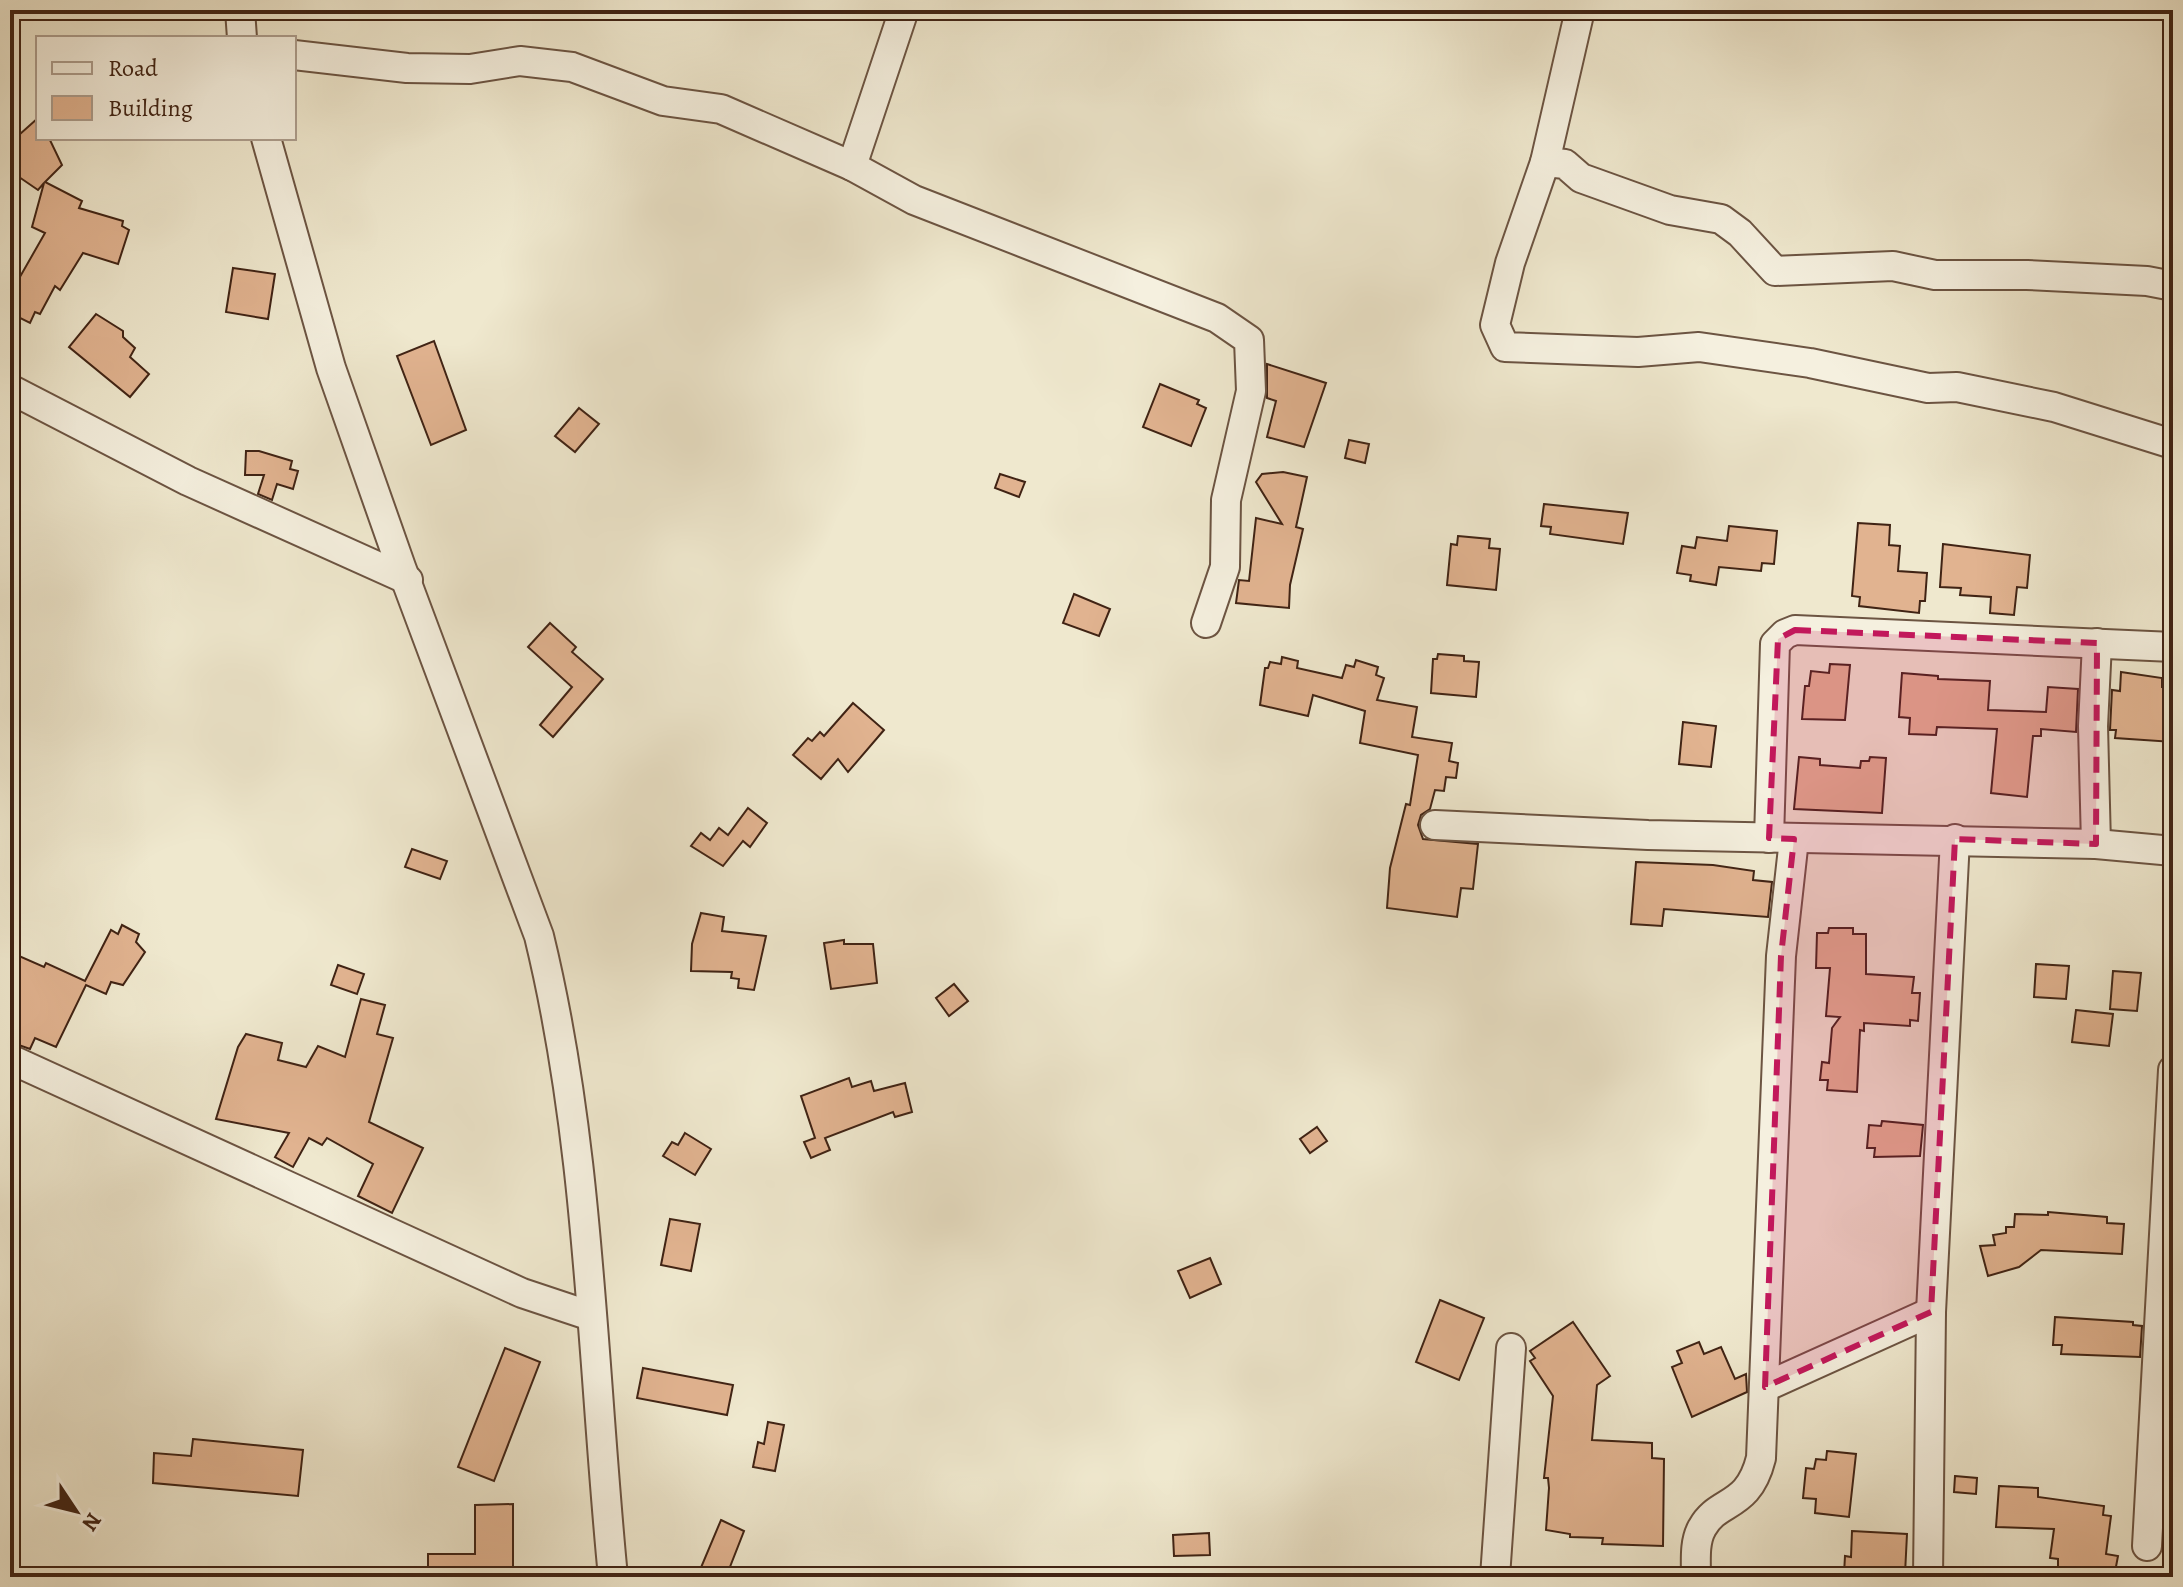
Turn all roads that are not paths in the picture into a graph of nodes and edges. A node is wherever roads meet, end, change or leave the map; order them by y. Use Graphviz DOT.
graph roads {
  1 [pos="240,10"];
  2 [pos="904,10"];
  3 [pos="1580,10"];
  4 [pos="242,36"];
  5 [pos="296,55"];
  6 [pos="267,140"];
  7 [pos="1545,162"];
  8 [pos="852,166"];
  9 [pos="2173,286"];
  10 [pos="10,389"];
  11 [pos="2169,443"];
  12 [pos="408,580"];
  13 [pos="1206,623"];
  14 [pos="2097,643"];
  15 [pos="2173,647"];
  16 [pos="1435,825"];
  17 [pos="1782,838"];
  18 [pos="1955,839"];
  19 [pos="2096,844"];
  20 [pos="2173,851"];
  21 [pos="10,1059"];
  22 [pos="2173,1070"];
  23 [pos="1931,1312"];
  24 [pos="591,1316"];
  25 [pos="1511,1348"];
  26 [pos="1765,1387"];
  27 [pos="2147,1546"];
  28 [pos="613,1577"];
  29 [pos="1495,1577"];
  30 [pos="1696,1577"];
  31 [pos="1928,1577"];
  1 -- 4 [label="street"];
  2 -- 8 [label="street"];
  3 -- 7 [label="street"];
  5 -- 8 [label="street"];
  6 -- 12 [label="street"];
  7 -- 9 [label="street"];
  7 -- 11 [label="street"];
  8 -- 13 [label="street"];
  10 -- 12 [label="street"];
  12 -- 24 [label="street"];
  14 -- 15 [label="street"];
  14 -- 17 [label="street"];
  14 -- 19 [label="street"];
  16 -- 17 [label="street"];
  17 -- 18 [label="street"];
  17 -- 26 [label="street"];
  18 -- 19 [label="street"];
  18 -- 23 [label="street"];
  19 -- 20 [label="street"];
  21 -- 24 [label="street"];
  22 -- 27 [label="street"];
  23 -- 26 [label="street"];
  23 -- 31 [label="street"];
  24 -- 28 [label="street"];
  25 -- 29 [label="street"];
  26 -- 30 [label="street"];
}
